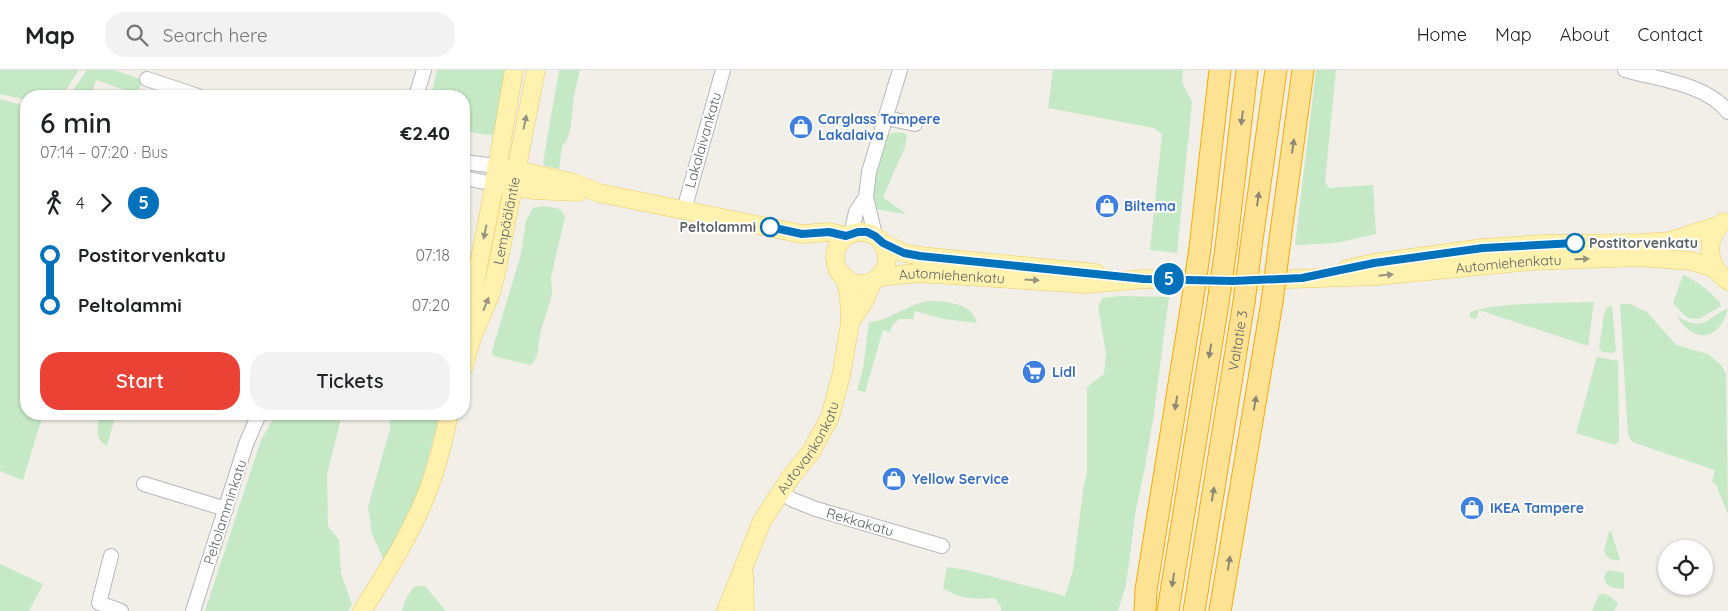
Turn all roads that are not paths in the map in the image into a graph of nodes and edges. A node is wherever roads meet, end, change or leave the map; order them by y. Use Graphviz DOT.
graph roads {
  1 [pos="424,70"];
  2 [pos="514,70"];
  3 [pos="536,70"];
  4 [pos="723,70"];
  5 [pos="900,70"];
  6 [pos="1220,70"];
  7 [pos="1247,70"];
  8 [pos="1276,70"];
  9 [pos="1303,70"];
  10 [pos="1626,70"];
  11 [pos="147,79"];
  12 [pos="180,90"];
  13 [pos="418,90"];
  14 [pos="1728,112"];
  15 [pos="886,118"];
  16 [pos="915,124"];
  17 [pos="470,163"];
  18 [pos="496,166"];
  19 [pos="514,178"];
  20 [pos="470,179"];
  21 [pos="494,184"];
  22 [pos="866,197"];
  23 [pos="684,210"];
  24 [pos="1725,220"];
  25 [pos="802,234"];
  26 [pos="849,235"];
  27 [pos="879,239"];
  28 [pos="836,262"];
  29 [pos="1714,268"];
  30 [pos="845,277"];
  31 [pos="1302,278"];
  32 [pos="876,279"];
  33 [pos="1144,279"];
  34 [pos="1728,281"];
  35 [pos="470,307"];
  36 [pos="850,323"];
  37 [pos="470,344"];
  38 [pos="256,420"];
  39 [pos="448,420"];
  40 [pos="144,484"];
  41 [pos="780,492"];
  42 [pos="226,509"];
  43 [pos="942,546"];
  44 [pos="111,556"];
  45 [pos="744,566"];
  46 [pos="1145,601"];
  47 [pos="121,611"];
  48 [pos="193,611"];
  49 [pos="362,611"];
  50 [pos="726,611"];
  51 [pos="744,611"];
  52 [pos="1139,611"];
  53 [pos="1168,611"];
  54 [pos="1194,611"];
  55 [pos="1220,611"];
  1 -- 13 [label="street"];
  2 -- 18 [label="main road, Lempääläntie"];
  19 -- 3 [label="main road, Lempääläntie, one-way"];
  4 -- 23 [label="street, Lakalaivankatu"];
  5 -- 15 [label="street"];
  6 -- 46 [label="highway, one-way, bridge"];
  7 -- 53 [label="highway, Valtatie 3, one-way, bridge"];
  54 -- 8 [label="highway, Valtatie 3, one-way, bridge"];
  55 -- 9 [label="highway, one-way, bridge"];
  10 -- 14 [label="street"];
  11 -- 12 [label="street"];
  15 -- 16 [label="street"];
  15 -- 22 [label="street"];
  17 -- 18 [label="street"];
  18 -- 19 [label="main road"];
  18 -- 21 [label="main road, Lempääläntie"];
  19 -- 21 [label="main road"];
  19 -- 23 [label="main road"];
  37 -- 19 [label="main road, Lempääläntie, one-way"];
  20 -- 21 [label="street"];
  21 -- 35 [label="main road, Lempääläntie, one-way"];
  22 -- 26 [label="street"];
  22 -- 27 [label="street"];
  23 -- 25 [label="main road"];
  24 -- 29 [label="main road"];
  24 -- 31 [label="main road, Automiehenkatu"];
  25 -- 26 [label="main road"];
  25 -- 28 [label="main road"];
  26 -- 27 [label="main road"];
  26 -- 28 [label="main road"];
  27 -- 32 [label="main road"];
  27 -- 33 [label="main road, Automiehenkatu"];
  28 -- 30 [label="main road"];
  31 -- 29 [label="main road, Automiehenkatu, one-way"];
  29 -- 34 [label="main road"];
  30 -- 32 [label="main road"];
  30 -- 36 [label="main road, Autovarikonkatu"];
  31 -- 33 [label="main road, Automiehenkatu"];
  32 -- 33 [label="main road, Automiehenkatu, one-way"];
  32 -- 36 [label="main road, Autovarikonkatu"];
  36 -- 41 [label="main road, Autovarikonkatu"];
  38 -- 42 [label="street, Peltolamminkatu"];
  39 -- 49 [label="main road"];
  40 -- 42 [label="street"];
  41 -- 43 [label="street, Rekkakatu"];
  41 -- 45 [label="main road, Autovarikonkatu"];
  42 -- 48 [label="street, Peltolamminkatu"];
  44 -- 47 [label="street"];
  45 -- 50 [label="main road, Autovarikonkatu"];
  45 -- 51 [label="main road, Autovarikonkatu"];
  46 -- 52 [label="highway"];
}
